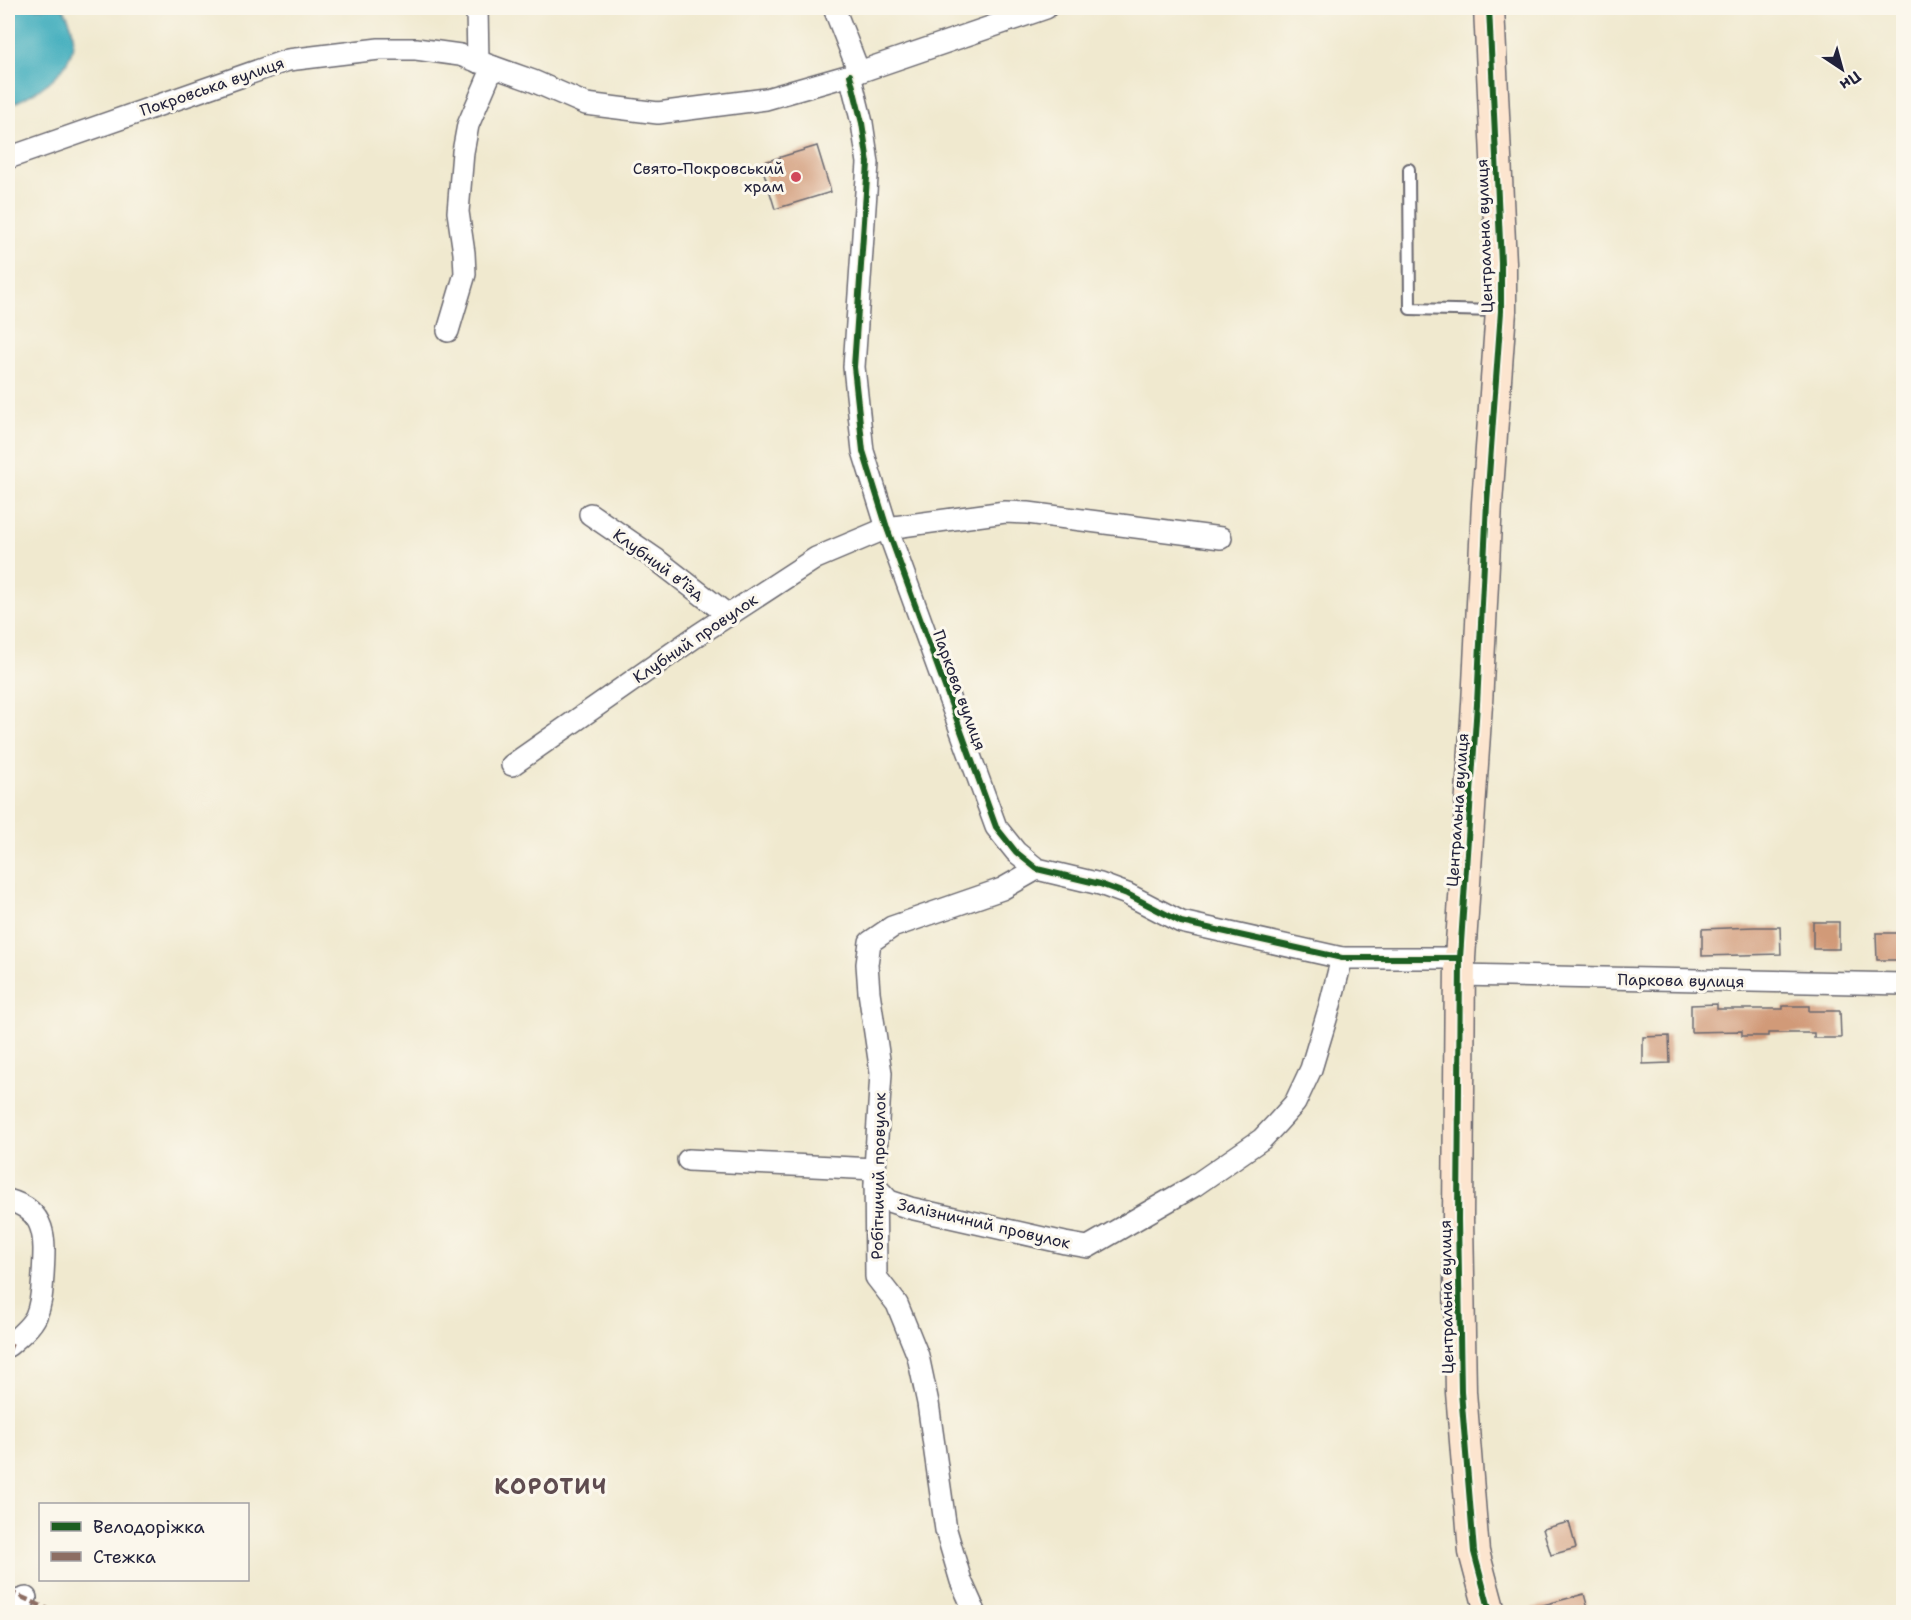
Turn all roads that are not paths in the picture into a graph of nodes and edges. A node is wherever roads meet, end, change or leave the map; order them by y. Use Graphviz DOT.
graph roads {
  1 [pos="477,8"];
  2 [pos="834,8"];
  3 [pos="1046,8"];
  4 [pos="1489,8"];
  5 [pos="485,64"];
  6 [pos="854,74"];
  7 [pos="8,158"];
  8 [pos="1409,169"];
  9 [pos="1501,311"];
  10 [pos="448,331"];
  11 [pos="591,514"];
  12 [pos="887,528"];
  13 [pos="1221,538"];
  14 [pos="728,615"];
  15 [pos="512,765"];
  16 [pos="1036,869"];
  17 [pos="1342,958"];
  18 [pos="1460,967"];
  19 [pos="1904,984"];
  20 [pos="688,1160"];
  21 [pos="875,1178"];
  22 [pos="8,1200"];
  23 [pos="8,1346"];
  24 [pos="975,1612"];
  25 [pos="1490,1612"];
  1 -- 5 [label="street"];
  2 -- 6 [label="street, Паркова вулиця"];
  3 -- 6 [label="street, Покровська вулиця"];
  4 -- 9 [label="street, Центральна вулиця"];
  5 -- 6 [label="street, Покровська вулиця"];
  5 -- 7 [label="street, Покровська вулиця"];
  5 -- 10 [label="street"];
  6 -- 12 [label="street, Паркова вулиця"];
  8 -- 9 [label="lane"];
  9 -- 18 [label="street, Центральна вулиця"];
  11 -- 14 [label="street, Клубний в’їзд"];
  12 -- 13 [label="street, Клубний провулок"];
  12 -- 14 [label="street, Клубний провулок"];
  12 -- 16 [label="street, Паркова вулиця"];
  14 -- 15 [label="street, Клубний провулок"];
  16 -- 17 [label="street, Паркова вулиця"];
  16 -- 21 [label="street, Робітничий провулок"];
  17 -- 18 [label="street, Паркова вулиця"];
  17 -- 21 [label="street, Залізничний провулок"];
  18 -- 19 [label="street, Паркова вулиця"];
  18 -- 25 [label="street, Центральна вулиця"];
  20 -- 21 [label="street"];
  21 -- 24 [label="street, Робітничий провулок"];
  22 -- 23 [label="street"];
}
